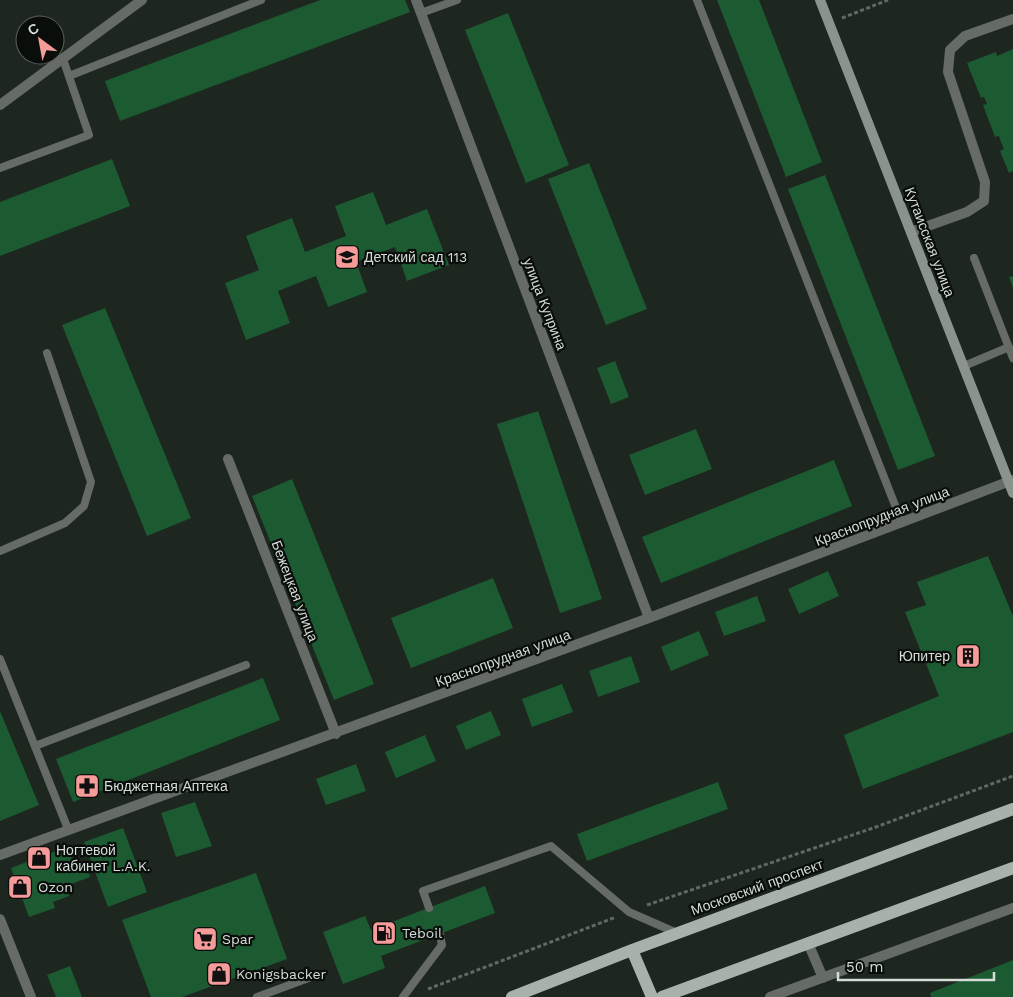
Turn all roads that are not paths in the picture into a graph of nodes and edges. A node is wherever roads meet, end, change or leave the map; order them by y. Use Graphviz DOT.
graph roads {
  1 [pos="142,0"];
  2 [pos="261,0"];
  3 [pos="416,0"];
  4 [pos="457,0"];
  5 [pos="697,0"];
  6 [pos="821,0"];
  7 [pos="421,13"];
  8 [pos="1013,18"];
  9 [pos="65,58"];
  10 [pos="55,65"];
  11 [pos="65,65"];
  12 [pos="69,76"];
  13 [pos="0,105"];
  14 [pos="0,168"];
  15 [pos="912,232"];
  16 [pos="974,258"];
  17 [pos="1009,348"];
  18 [pos="47,353"];
  19 [pos="1013,358"];
  20 [pos="964,366"];
  21 [pos="228,459"];
  22 [pos="1011,481"];
  23 [pos="1013,493"];
  24 [pos="902,523"];
  25 [pos="0,551"];
  26 [pos="649,618"];
  27 [pos="0,659"];
  28 [pos="246,665"];
  29 [pos="336,734"];
  30 [pos="35,746"];
  31 [pos="1013,809"];
  32 [pos="68,829"];
  33 [pos="0,855"];
  34 [pos="1013,868"];
  35 [pos="429,908"];
  36 [pos="1013,908"];
  37 [pos="0,919"];
  38 [pos="677,933"];
  39 [pos="440,935"];
  40 [pos="808,943"];
  41 [pos="632,950"];
  42 [pos="314,976"];
  43 [pos="823,978"];
  44 [pos="31,997"];
  45 [pos="257,997"];
  46 [pos="403,997"];
  47 [pos="512,997"];
  48 [pos="652,997"];
  49 [pos="662,997"];
  50 [pos="770,997"];
  1 -- 9 [label="street"];
  2 -- 12 [label="lane"];
  3 -- 7 [label="street, улица Куприна"];
  4 -- 7 [label="lane"];
  5 -- 24 [label="lane"];
  6 -- 15 [label="street, Кутаисская улица"];
  7 -- 26 [label="street, улица Куприна"];
  8 -- 15 [label="street"];
  10 -- 13 [label="street"];
  11 -- 12 [label="lane"];
  12 -- 14 [label="lane"];
  15 -- 20 [label="street, Кутаисская улица"];
  16 -- 17 [label="lane"];
  17 -- 19 [label="lane"];
  17 -- 20 [label="lane"];
  18 -- 25 [label="lane"];
  20 -- 22 [label="street, Кутаисская улица"];
  21 -- 29 [label="street, Бежецкая улица"];
  22 -- 23 [label="street, Кутаисская улица"];
  22 -- 24 [label="street, Краснопрудная улица"];
  24 -- 26 [label="street, Краснопрудная улица"];
  26 -- 29 [label="street, Краснопрудная улица"];
  27 -- 30 [label="lane"];
  28 -- 30 [label="lane"];
  29 -- 32 [label="street, Краснопрудная улица"];
  30 -- 32 [label="lane"];
  31 -- 38 [label="main road, Московский проспект"];
  32 -- 33 [label="street, Краснопрудная улица"];
  34 -- 40 [label="main road"];
  35 -- 38 [label="lane"];
  36 -- 43 [label="street"];
  37 -- 44 [label="street"];
  38 -- 41 [label="main road, Московский проспект"];
  39 -- 46 [label="lane"];
  40 -- 43 [label="street"];
  40 -- 49 [label="main road"];
  41 -- 47 [label="main road, Московский проспект"];
  41 -- 48 [label="main road"];
  42 -- 45 [label="lane"];
  43 -- 50 [label="street"];
}
